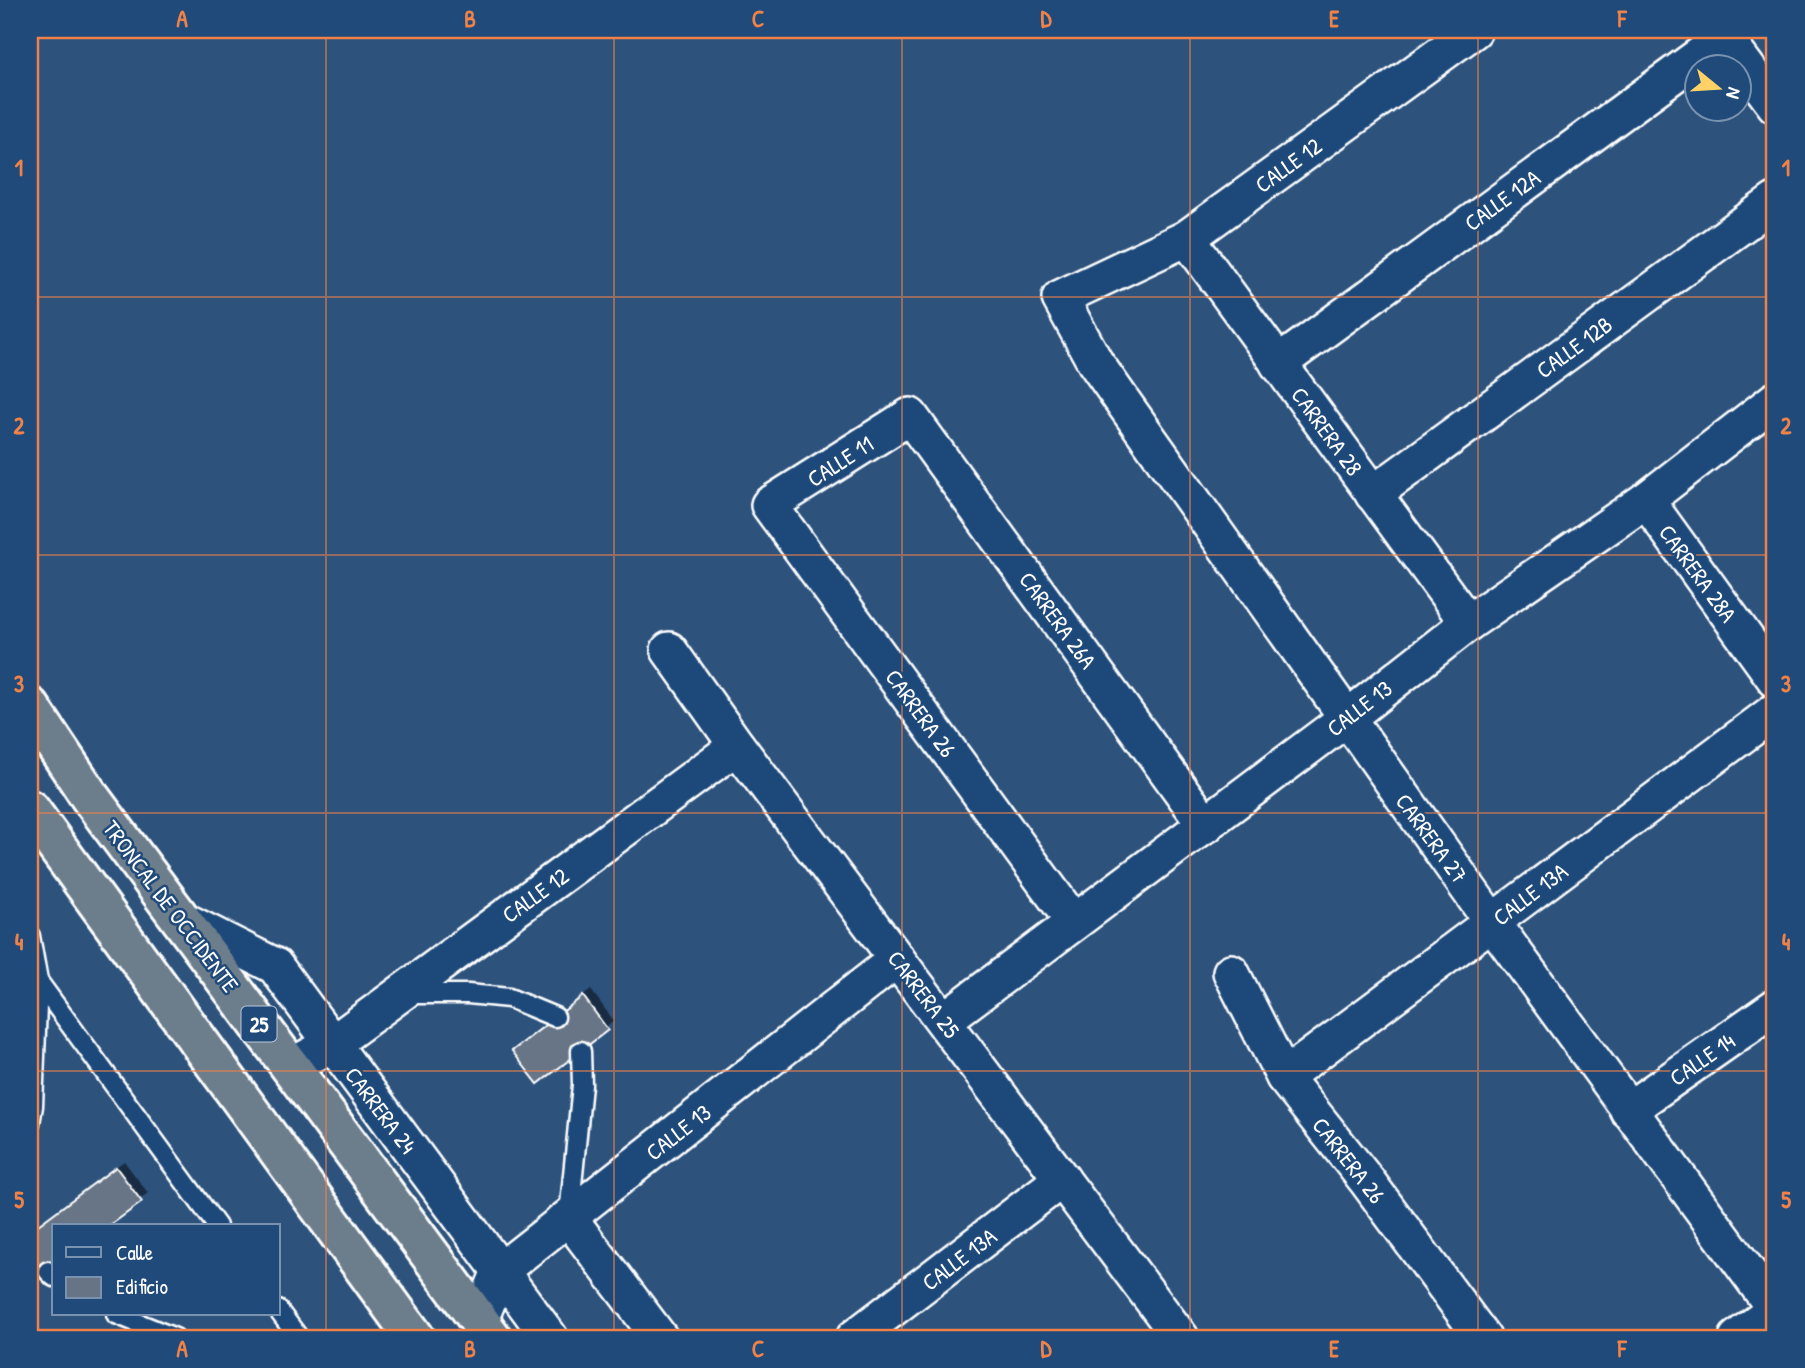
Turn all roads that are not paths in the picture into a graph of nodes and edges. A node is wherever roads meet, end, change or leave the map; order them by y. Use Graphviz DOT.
graph roads {
  1 [pos="1474,30"];
  2 [pos="1722,34"];
  3 [pos="1775,106"];
  4 [pos="1775,201"];
  5 [pos="1187,238"];
  6 [pos="1095,362"];
  7 [pos="1278,364"];
  8 [pos="1775,400"];
  9 [pos="910,416"];
  10 [pos="1373,494"];
  11 [pos="1646,500"];
  12 [pos="769,505"];
  13 [pos="1468,622"];
  14 [pos="669,650"];
  15 [pos="1775,680"];
  16 [pos="30,708"];
  17 [pos="1775,711"];
  18 [pos="1347,718"];
  19 [pos="737,746"];
  20 [pos="30,810"];
  21 [pos="1206,825"];
  22 [pos="181,919"];
  23 [pos="1073,921"];
  24 [pos="1492,922"];
  25 [pos="30,936"];
  26 [pos="897,959"];
  27 [pos="1231,972"];
  28 [pos="38,981"];
  29 [pos="401,994"];
  30 [pos="1775,1007"];
  31 [pos="555,1017"];
  32 [pos="944,1020"];
  33 [pos="332,1044"];
  34 [pos="581,1051"];
  35 [pos="290,1067"];
  36 [pos="1284,1077"];
  37 [pos="1628,1110"];
  38 [pos="31,1114"];
  39 [pos="1062,1179"];
  40 [pos="569,1217"];
  41 [pos="216,1224"];
  42 [pos="500,1271"];
  43 [pos="1775,1309"];
  44 [pos="280,1313"];
  45 [pos="121,1316"];
  46 [pos="486,1330"];
  47 [pos="175,1338"];
  48 [pos="299,1338"];
  49 [pos="415,1338"];
  50 [pos="550,1338"];
  51 [pos="660,1338"];
  52 [pos="854,1338"];
  53 [pos="1181,1338"];
  54 [pos="1483,1338"];
  55 [pos="1737,1338"];
  1 -- 5 [label="street, CALLE 12"];
  2 -- 3 [label="street"];
  2 -- 7 [label="street, CALLE 12A"];
  4 -- 10 [label="street, CALLE 12B"];
  5 -- 6 [label="street, CALLE 12"];
  5 -- 7 [label="street, CARRERA 28"];
  6 -- 18 [label="street, CARRERA 27"];
  7 -- 10 [label="street, CARRERA 28"];
  8 -- 11 [label="street, CALLE 13"];
  9 -- 12 [label="street, CALLE 11"];
  9 -- 21 [label="street, CARRERA 26A"];
  10 -- 13 [label="street, CARRERA 28"];
  11 -- 13 [label="street, CALLE 13"];
  11 -- 15 [label="street, CARRERA 28A"];
  12 -- 23 [label="street, CARRERA 26"];
  13 -- 18 [label="street, CALLE 13"];
  14 -- 19 [label="street, CARRERA 25"];
  16 -- 22 [label="highway, TRONCAL DE OCCIDENTE / 25"];
  17 -- 24 [label="street, CALLE 13A"];
  18 -- 21 [label="street, CALLE 13"];
  18 -- 24 [label="street, CARRERA 27"];
  19 -- 26 [label="street, CARRERA 25"];
  19 -- 29 [label="street, CALLE 12"];
  20 -- 49 [label="highway"];
  21 -- 23 [label="street, CALLE 13"];
  22 -- 33 [label="street, CARRERA 24"];
  22 -- 35 [label="highway, TRONCAL DE OCCIDENTE / 25"];
  23 -- 32 [label="street, CALLE 13"];
  24 -- 36 [label="street, CALLE 13A"];
  24 -- 37 [label="street, CARRERA 27"];
  25 -- 28 [label="lane"];
  26 -- 32 [label="street, CARRERA 25"];
  26 -- 40 [label="street, CALLE 13"];
  27 -- 36 [label="street, CARRERA 26"];
  28 -- 38 [label="lane"];
  28 -- 41 [label="lane"];
  29 -- 31 [label="lane"];
  29 -- 33 [label="street, CALLE 12"];
  30 -- 37 [label="street, CALLE 14"];
  32 -- 39 [label="street, CARRERA 25"];
  33 -- 35 [label="street, CALLE 12"];
  33 -- 42 [label="street, CARRERA 24"];
  34 -- 40 [label="lane"];
  35 -- 46 [label="highway, TRONCAL DE OCCIDENTE / 25"];
  36 -- 54 [label="street, CARRERA 26"];
  37 -- 43 [label="street, CARRERA 27"];
  39 -- 52 [label="street, CALLE 13A"];
  39 -- 53 [label="street, CARRERA 25"];
  40 -- 42 [label="street, CALLE 13"];
  40 -- 51 [label="street"];
  42 -- 46 [label="street, CALLE 13"];
  42 -- 50 [label="street, CARRERA 24"];
  43 -- 55 [label="street"];
  44 -- 48 [label="lane"];
  45 -- 47 [label="lane"];
}
